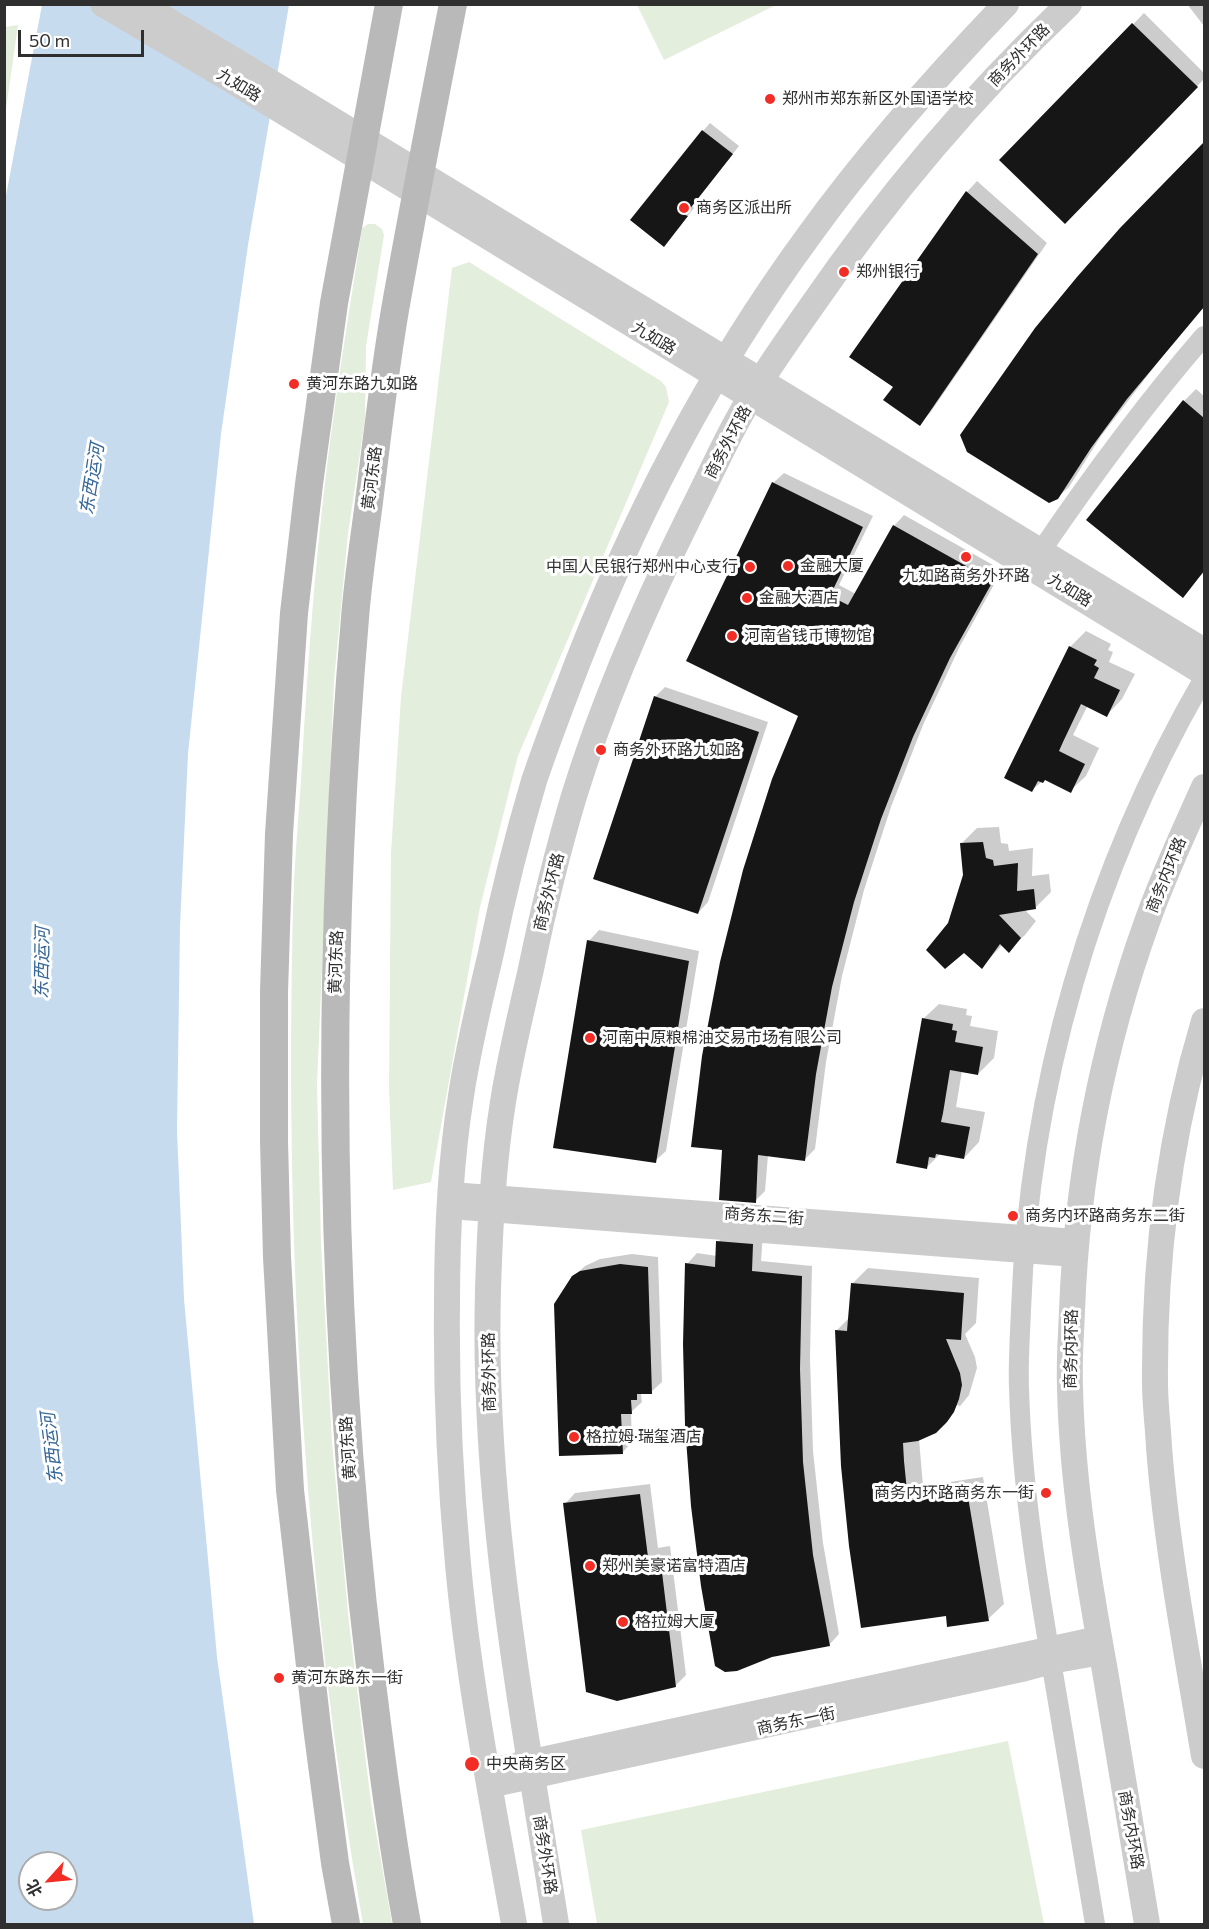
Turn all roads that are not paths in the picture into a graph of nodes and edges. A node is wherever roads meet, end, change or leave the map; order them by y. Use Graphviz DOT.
graph roads {
  1 [pos="103,4"];
  2 [pos="140,4"];
  3 [pos="389,4"];
  4 [pos="453,4"];
  5 [pos="1006,4"];
  6 [pos="1069,4"];
  7 [pos="299,111"];
  8 [pos="362,149"];
  9 [pos="419,184"];
  10 [pos="1204,336"];
  11 [pos="721,368"];
  12 [pos="756,390"];
  13 [pos="1041,551"];
  14 [pos="1204,651"];
  15 [pos="1204,673"];
  16 [pos="1204,678"];
  17 [pos="1204,787"];
  18 [pos="1204,1021"];
  19 [pos="451,1201"];
  20 [pos="492,1204"];
  21 [pos="1025,1244"];
  22 [pos="1076,1248"];
  23 [pos="1100,1646"];
  24 [pos="1050,1655"];
  25 [pos="1204,1756"];
  26 [pos="532,1769"];
  27 [pos="488,1778"];
  28 [pos="346,1924"];
  29 [pos="407,1924"];
  30 [pos="514,1924"];
  31 [pos="556,1924"];
  32 [pos="1095,1924"];
  33 [pos="1147,1924"];
  1 -- 7 [label="street, 九如路"];
  2 -- 7 [label="street, 九如路"];
  3 -- 8 [label="main road"];
  4 -- 9 [label="main road, 黄河东路"];
  5 -- 11 [label="street"];
  6 -- 12 [label="street, 商务外环路"];
  7 -- 8 [label="street, 九如路"];
  8 -- 9 [label="street, 九如路"];
  8 -- 28 [label="main road"];
  9 -- 11 [label="street, 九如路"];
  9 -- 29 [label="main road, 黄河东路"];
  10 -- 13 [label="street"];
  11 -- 12 [label="street, 九如路"];
  11 -- 19 [label="street"];
  12 -- 13 [label="street, 九如路"];
  12 -- 15 [label="street, 九如路"];
  12 -- 20 [label="street, 商务外环路"];
  13 -- 14 [label="street, 九如路"];
  16 -- 21 [label="street"];
  17 -- 22 [label="street, 商务内环路"];
  18 -- 25 [label="street"];
  19 -- 20 [label="street, 商务东二街"];
  19 -- 27 [label="street"];
  20 -- 21 [label="street, 商务东二街"];
  20 -- 26 [label="street, 商务外环路"];
  21 -- 22 [label="street, 商务东二街"];
  21 -- 24 [label="street"];
  22 -- 23 [label="street, 商务内环路"];
  23 -- 24 [label="street, 商务东一街"];
  23 -- 33 [label="street, 商务内环路"];
  24 -- 26 [label="street, 商务东一街"];
  24 -- 32 [label="street"];
  26 -- 27 [label="street, 商务东一街"];
  26 -- 31 [label="street, 商务外环路"];
  27 -- 30 [label="street"];
}
